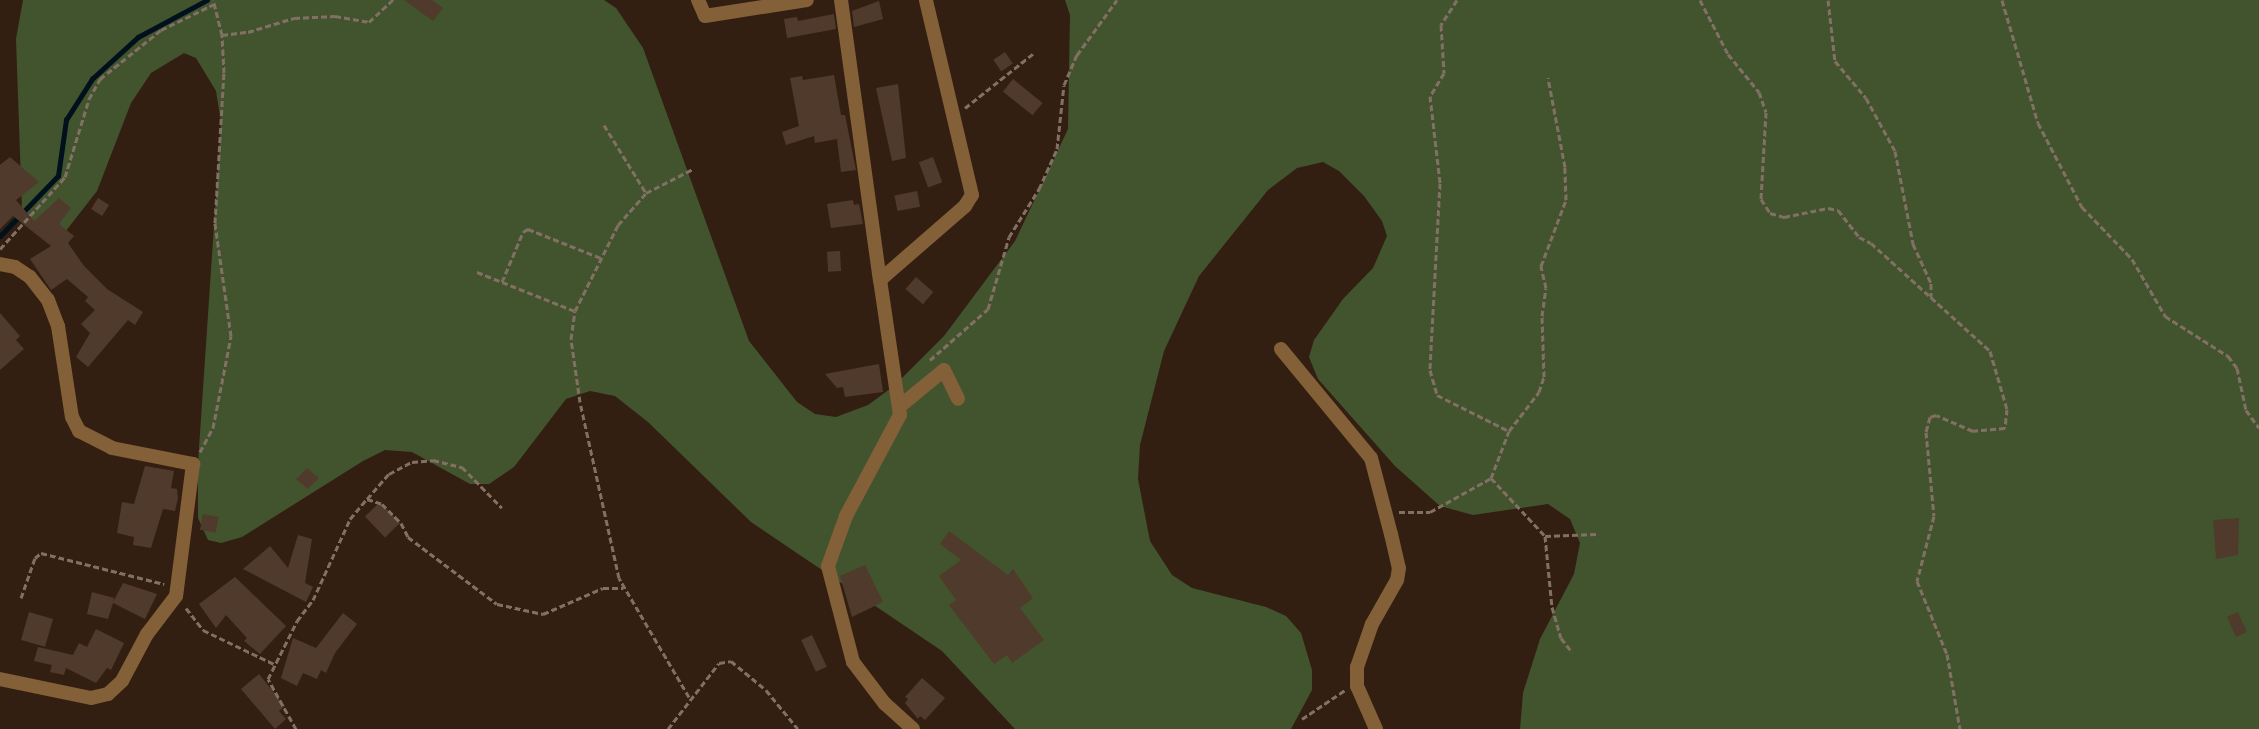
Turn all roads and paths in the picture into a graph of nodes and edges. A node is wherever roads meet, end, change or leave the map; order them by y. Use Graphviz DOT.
graph roads {
  1 [pos="393,0"];
  2 [pos="698,0"];
  3 [pos="807,0"];
  4 [pos="841,0"];
  5 [pos="926,0"];
  6 [pos="1117,0"];
  7 [pos="1457,0"];
  8 [pos="1700,0"];
  9 [pos="1828,0"];
  10 [pos="2002,0"];
  11 [pos="214,2"];
  12 [pos="222,35"];
  13 [pos="1034,53"];
  14 [pos="1548,78"];
  15 [pos="952,118"];
  16 [pos="604,125"];
  17 [pos="693,169"];
  18 [pos="646,193"];
  19 [pos="0,249"];
  20 [pos="601,258"];
  21 [pos="0,264"];
  22 [pos="477,272"];
  23 [pos="880,280"];
  24 [pos="502,282"];
  25 [pos="1931,297"];
  26 [pos="574,311"];
  27 [pos="1281,349"];
  28 [pos="926,364"];
  29 [pos="958,399"];
  30 [pos="899,407"];
  31 [pos="2259,428"];
  32 [pos="1509,431"];
  33 [pos="193,464"];
  34 [pos="1491,478"];
  35 [pos="367,499"];
  36 [pos="502,508"];
  37 [pos="1385,512"];
  38 [pos="1596,534"];
  39 [pos="1545,536"];
  40 [pos="623,588"];
  41 [pos="176,596"];
  42 [pos="21,598"];
  43 [pos="1572,652"];
  44 [pos="274,664"];
  45 [pos="0,678"];
  46 [pos="1357,686"];
  47 [pos="689,698"];
  48 [pos="1302,718"];
  49 [pos="296,729"];
  50 [pos="668,729"];
  51 [pos="798,729"];
  52 [pos="913,729"];
  53 [pos="1376,729"];
  54 [pos="1960,729"];
  1 -- 12 [label="path"];
  2 -- 3 [label="street"];
  4 -- 23 [label="street"];
  5 -- 15 [label="street"];
  6 -- 28 [label="path"];
  7 -- 32 [label="path"];
  8 -- 25 [label="path"];
  9 -- 25 [label="path"];
  10 -- 31 [label="path"];
  11 -- 12 [label="path"];
  11 -- 19 [label="path"];
  12 -- 33 [label="path"];
  13 -- 15 [label="path"];
  14 -- 32 [label="path"];
  15 -- 23 [label="street"];
  16 -- 18 [label="path"];
  17 -- 18 [label="path"];
  18 -- 20 [label="path"];
  20 -- 24 [label="path"];
  20 -- 26 [label="path"];
  21 -- 33 [label="street"];
  22 -- 24 [label="path"];
  23 -- 30 [label="street"];
  24 -- 26 [label="path"];
  25 -- 54 [label="path"];
  26 -- 40 [label="path"];
  27 -- 37 [label="street"];
  29 -- 30 [label="street"];
  30 -- 52 [label="street"];
  32 -- 34 [label="path"];
  33 -- 41 [label="street"];
  34 -- 37 [label="path"];
  34 -- 39 [label="path"];
  35 -- 36 [label="path"];
  35 -- 40 [label="path"];
  35 -- 44 [label="path"];
  37 -- 46 [label="street"];
  38 -- 39 [label="path"];
  39 -- 43 [label="path"];
  40 -- 47 [label="path"];
  41 -- 42 [label="path"];
  41 -- 44 [label="path"];
  41 -- 45 [label="street"];
  44 -- 49 [label="path"];
  46 -- 48 [label="path"];
  46 -- 53 [label="street"];
  47 -- 50 [label="path"];
  47 -- 51 [label="path"];
}
